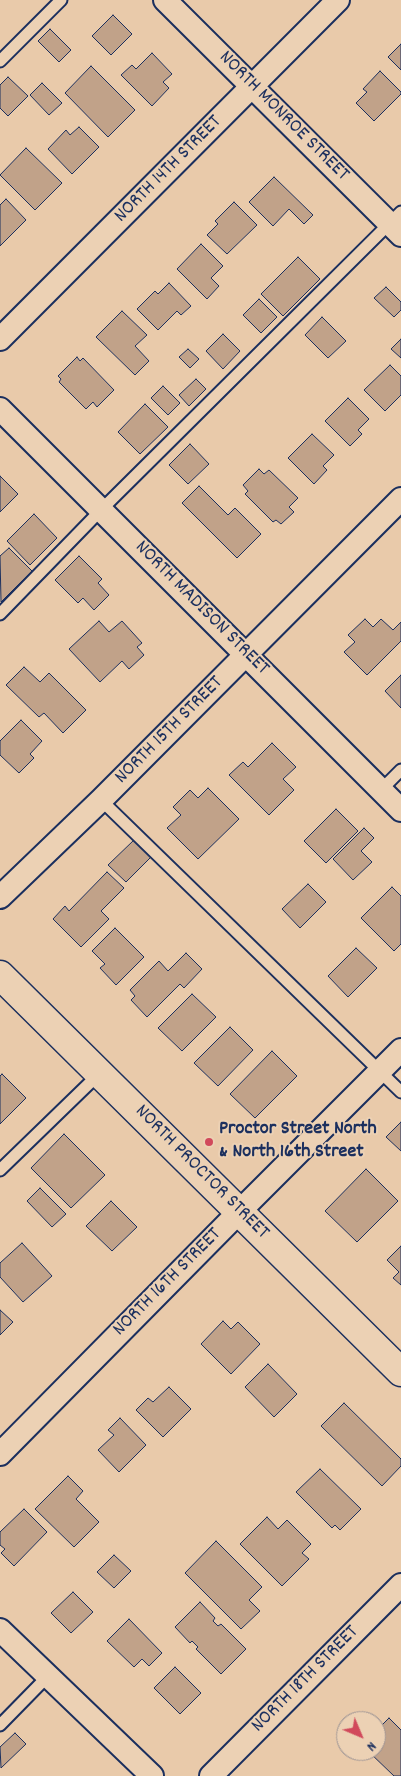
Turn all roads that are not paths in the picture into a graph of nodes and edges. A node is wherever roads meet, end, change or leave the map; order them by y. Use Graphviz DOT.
graph roads {
  1 [pos="62,0"];
  2 [pos="166,0"];
  3 [pos="338,0"];
  4 [pos="0,61"];
  5 [pos="252,86"];
  6 [pos="397,224"];
  7 [pos="0,339"];
  8 [pos="0,409"];
  9 [pos="401,499"];
  10 [pos="101,510"];
  11 [pos="0,614"];
  12 [pos="246,655"];
  13 [pos="401,770"];
  14 [pos="381,790"];
  15 [pos="101,800"];
  16 [pos="401,810"];
  17 [pos="0,898"];
  18 [pos="0,975"];
  19 [pos="401,1050"];
  20 [pos="380,1072"];
  21 [pos="100,1073"];
  22 [pos="401,1092"];
  23 [pos="0,1170"];
  24 [pos="240,1211"];
  25 [pos="401,1372"];
  26 [pos="0,1454"];
  27 [pos="401,1585"];
  28 [pos="0,1630"];
  29 [pos="48,1677"];
  30 [pos="0,1724"];
  31 [pos="152,1776"];
  32 [pos="211,1776"];
  1 -- 4 [label="lane"];
  2 -- 5 [label="street, NORTH MONROE STREET"];
  3 -- 5 [label="street, NORTH 14TH STREET"];
  5 -- 6 [label="street, NORTH MONROE STREET"];
  5 -- 7 [label="street, NORTH 14TH STREET"];
  6 -- 10 [label="lane"];
  8 -- 10 [label="street, NORTH MADISON STREET"];
  9 -- 12 [label="street, NORTH 15TH STREET"];
  10 -- 11 [label="lane"];
  10 -- 12 [label="street, NORTH MADISON STREET"];
  12 -- 14 [label="street, NORTH MADISON STREET"];
  12 -- 15 [label="street, NORTH 15TH STREET"];
  13 -- 14 [label="lane"];
  14 -- 16 [label="street, NORTH MADISON STREET"];
  15 -- 17 [label="street, NORTH 15TH STREET"];
  15 -- 20 [label="lane"];
  18 -- 21 [label="street, NORTH PROCTOR STREET"];
  19 -- 20 [label="street, NORTH 16TH STREET"];
  20 -- 22 [label="lane"];
  20 -- 24 [label="street, NORTH 16TH STREET"];
  21 -- 23 [label="lane"];
  21 -- 24 [label="street, NORTH PROCTOR STREET"];
  24 -- 25 [label="street, NORTH PROCTOR STREET"];
  24 -- 26 [label="street, NORTH 16TH STREET"];
  27 -- 32 [label="street, NORTH 18TH STREET"];
  28 -- 29 [label="street"];
  29 -- 30 [label="lane"];
  29 -- 31 [label="street"];
}
